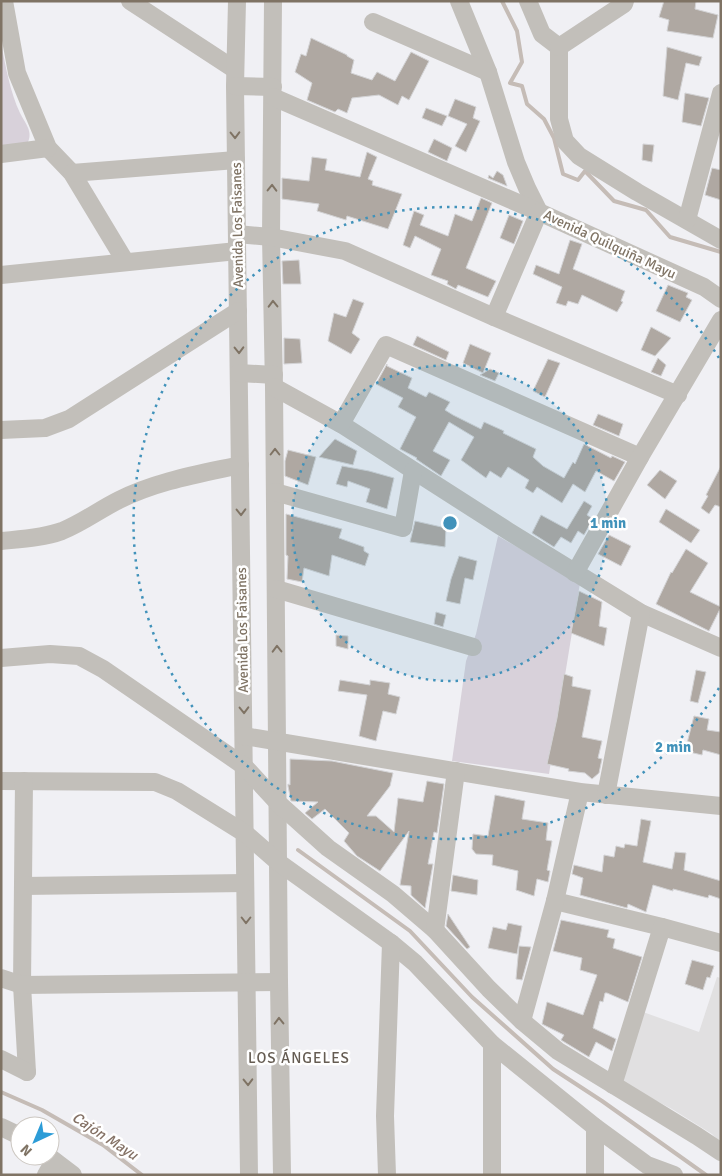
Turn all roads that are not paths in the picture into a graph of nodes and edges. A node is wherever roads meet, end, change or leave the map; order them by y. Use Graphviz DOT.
graph roads {
  1 [pos="4,1"];
  2 [pos="130,1"];
  3 [pos="237,1"];
  4 [pos="273,1"];
  5 [pos="459,1"];
  6 [pos="528,1"];
  7 [pos="625,1"];
  8 [pos="373,22"];
  9 [pos="559,47"];
  10 [pos="488,72"];
  11 [pos="235,78"];
  12 [pos="273,92"];
  13 [pos="721,93"];
  14 [pos="48,148"];
  15 [pos="1,154"];
  16 [pos="236,160"];
  17 [pos="72,173"];
  18 [pos="539,212"];
  19 [pos="687,220"];
  20 [pos="271,237"];
  21 [pos="721,240"];
  22 [pos="237,242"];
  23 [pos="124,261"];
  24 [pos="1,275"];
  25 [pos="721,299"];
  26 [pos="238,311"];
  27 [pos="494,317"];
  28 [pos="721,320"];
  29 [pos="239,373"];
  30 [pos="274,381"];
  31 [pos="678,395"];
  32 [pos="341,424"];
  33 [pos="1,430"];
  34 [pos="640,457"];
  35 [pos="240,465"];
  36 [pos="413,471"];
  37 [pos="275,492"];
  38 [pos="1,542"];
  39 [pos="574,573"];
  40 [pos="276,589"];
  41 [pos="641,613"];
  42 [pos="473,647"];
  43 [pos="721,648"];
  44 [pos="1,658"];
  45 [pos="244,736"];
  46 [pos="278,741"];
  47 [pos="244,766"];
  48 [pos="456,771"];
  49 [pos="1,781"];
  50 [pos="24,781"];
  51 [pos="580,792"];
  52 [pos="606,795"];
  53 [pos="278,803"];
  54 [pos="721,806"];
  55 [pos="246,834"];
  56 [pos="278,862"];
  57 [pos="245,883"];
  58 [pos="23,886"];
  59 [pos="555,901"];
  60 [pos="662,927"];
  61 [pos="435,930"];
  62 [pos="391,943"];
  63 [pos="721,943"];
  64 [pos="1,978"];
  65 [pos="278,982"];
  66 [pos="246,983"];
  67 [pos="22,985"];
  68 [pos="522,1021"];
  69 [pos="492,1044"];
  70 [pos="1,1059"];
  71 [pos="613,1085"];
  72 [pos="595,1127"];
  73 [pos="721,1152"];
  74 [pos="53,1166"];
  75 [pos="72,1175"];
  76 [pos="249,1175"];
  77 [pos="282,1175"];
  78 [pos="387,1175"];
  79 [pos="492,1175"];
  80 [pos="595,1175"];
  81 [pos="674,1175"];
  1 -- 14 [label="street"];
  2 -- 11 [label="street"];
  3 -- 11 [label="street, Avenida Los Faisanes"];
  4 -- 12 [label="street"];
  5 -- 10 [label="street, Avenida Quilquiña Mayu"];
  6 -- 9 [label="street"];
  7 -- 9 [label="street"];
  8 -- 10 [label="street"];
  9 -- 19 [label="street"];
  10 -- 18 [label="street, Avenida Quilquiña Mayu"];
  11 -- 12 [label="street"];
  11 -- 16 [label="street, Avenida Los Faisanes, one-way"];
  12 -- 18 [label="street"];
  20 -- 12 [label="street, one-way"];
  13 -- 19 [label="street"];
  14 -- 15 [label="street"];
  14 -- 17 [label="street"];
  16 -- 17 [label="street"];
  16 -- 22 [label="street, Avenida Los Faisanes"];
  17 -- 23 [label="street"];
  18 -- 25 [label="street, Avenida Quilquiña Mayu"];
  18 -- 27 [label="street"];
  19 -- 21 [label="street"];
  20 -- 22 [label="street"];
  20 -- 27 [label="street"];
  30 -- 20 [label="street, one-way"];
  22 -- 23 [label="street"];
  22 -- 26 [label="street, Avenida Los Faisanes"];
  23 -- 24 [label="street"];
  26 -- 29 [label="street, Avenida Los Faisanes, one-way"];
  26 -- 33 [label="street"];
  27 -- 31 [label="street"];
  28 -- 31 [label="street"];
  29 -- 30 [label="street"];
  29 -- 35 [label="street, Avenida Los Faisanes"];
  30 -- 32 [label="street"];
  37 -- 30 [label="street, one-way"];
  31 -- 34 [label="street"];
  32 -- 34 [label="street"];
  32 -- 36 [label="street"];
  34 -- 39 [label="street"];
  35 -- 38 [label="street"];
  35 -- 45 [label="street, Avenida Los Faisanes, one-way"];
  36 -- 37 [label="street"];
  36 -- 39 [label="street"];
  37 -- 40 [label="street"];
  39 -- 41 [label="street"];
  40 -- 42 [label="street"];
  46 -- 40 [label="street, one-way"];
  41 -- 43 [label="street"];
  41 -- 52 [label="street"];
  44 -- 47 [label="street"];
  45 -- 46 [label="street"];
  45 -- 47 [label="street, Avenida Los Faisanes"];
  46 -- 48 [label="street"];
  46 -- 53 [label="street"];
  47 -- 53 [label="street"];
  47 -- 55 [label="street, Avenida Los Faisanes"];
  48 -- 51 [label="street"];
  48 -- 61 [label="street"];
  49 -- 50 [label="street"];
  50 -- 55 [label="street"];
  50 -- 58 [label="street"];
  51 -- 52 [label="street"];
  51 -- 59 [label="street"];
  52 -- 54 [label="street"];
  53 -- 56 [label="street"];
  53 -- 61 [label="street"];
  55 -- 56 [label="street"];
  55 -- 57 [label="street, Avenida Los Faisanes"];
  56 -- 62 [label="street"];
  56 -- 65 [label="street"];
  57 -- 58 [label="street"];
  57 -- 66 [label="street, Avenida Los Faisanes, one-way"];
  58 -- 67 [label="street"];
  59 -- 60 [label="street"];
  59 -- 68 [label="street"];
  60 -- 63 [label="street"];
  60 -- 71 [label="street"];
  61 -- 68 [label="street"];
  62 -- 69 [label="street"];
  62 -- 78 [label="street"];
  64 -- 67 [label="street"];
  65 -- 66 [label="street"];
  77 -- 65 [label="street, one-way"];
  66 -- 67 [label="street"];
  66 -- 76 [label="street, Avenida Los Faisanes, one-way"];
  67 -- 70 [label="street"];
  68 -- 71 [label="street"];
  69 -- 72 [label="street"];
  69 -- 79 [label="street"];
  71 -- 73 [label="street"];
  72 -- 80 [label="street"];
  72 -- 81 [label="street"];
  74 -- 75 [label="street"];
}
